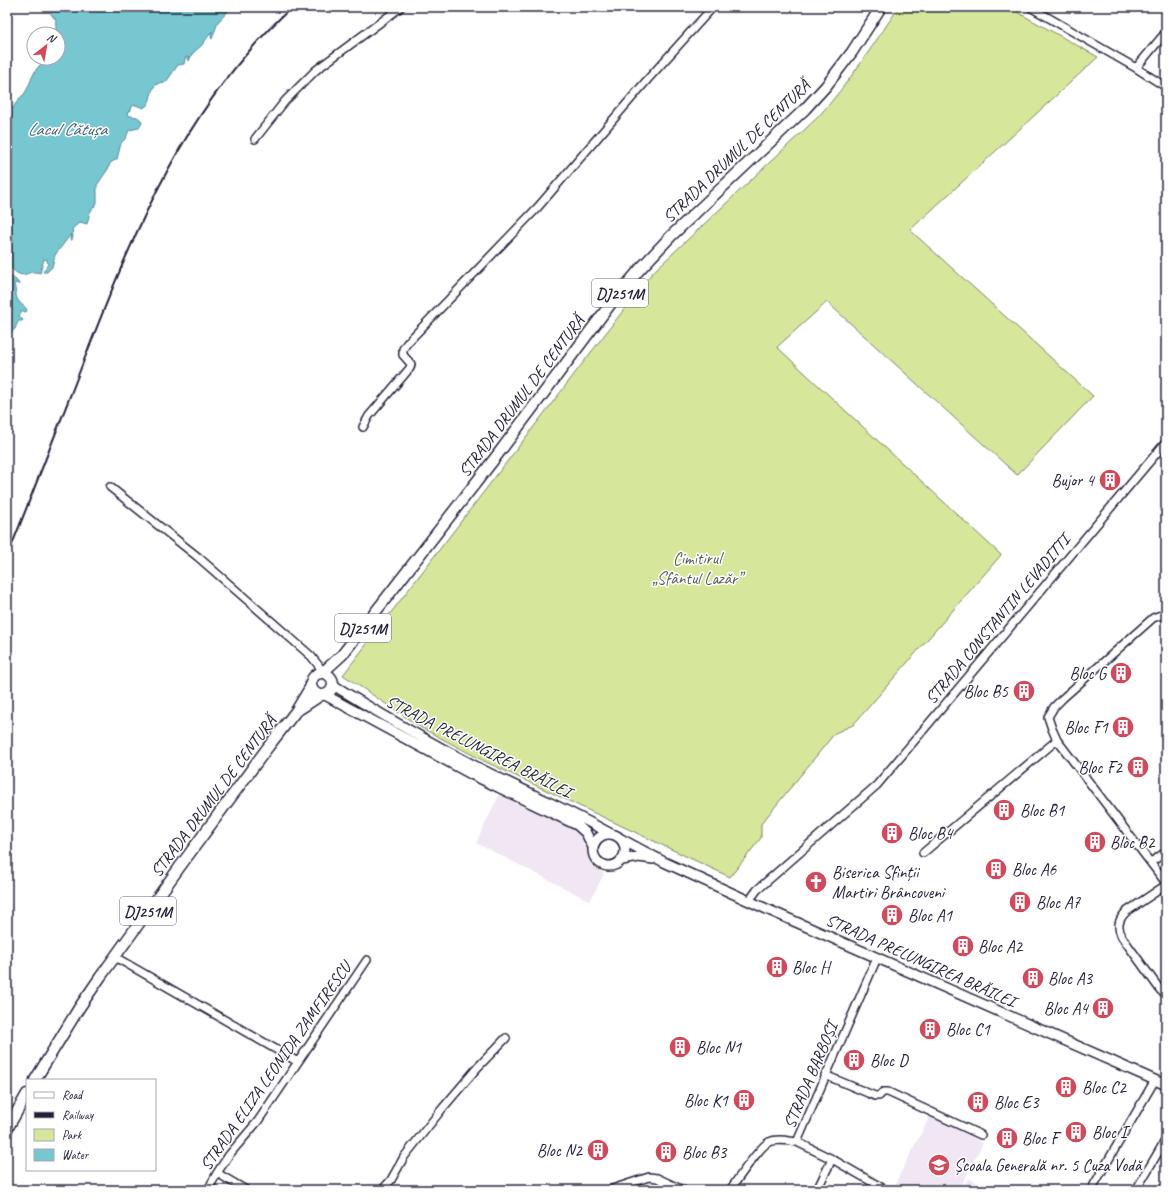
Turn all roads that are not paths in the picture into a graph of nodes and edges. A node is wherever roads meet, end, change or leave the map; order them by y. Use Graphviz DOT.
graph roads {
  1 [pos="401,7"];
  2 [pos="713,7"];
  3 [pos="881,7"];
  4 [pos="1030,7"];
  5 [pos="1166,32"];
  6 [pos="1136,68"];
  7 [pos="1166,87"];
  8 [pos="255,139"];
  9 [pos="363,427"];
  10 [pos="1166,442"];
  11 [pos="110,488"];
  12 [pos="1166,616"];
  13 [pos="342,655"];
  14 [pos="322,673"];
  15 [pos="333,683"];
  16 [pos="311,686"];
  17 [pos="323,695"];
  18 [pos="296,712"];
  19 [pos="1057,740"];
  20 [pos="611,834"];
  21 [pos="620,839"];
  22 [pos="593,847"];
  23 [pos="1166,852"];
  24 [pos="923,853"];
  25 [pos="622,860"];
  26 [pos="664,862"];
  27 [pos="1151,862"];
  28 [pos="1166,884"];
  29 [pos="749,901"];
  30 [pos="114,957"];
  31 [pos="876,958"];
  32 [pos="367,960"];
  33 [pos="1161,991"];
  34 [pos="506,1038"];
  35 [pos="298,1062"];
  36 [pos="825,1075"];
  37 [pos="36,1079"];
  38 [pos="1155,1080"];
  39 [pos="1166,1085"];
  40 [pos="26,1096"];
  41 [pos="7,1129"];
  42 [pos="981,1135"];
  43 [pos="1166,1139"];
  44 [pos="797,1142"];
  45 [pos="1163,1150"];
  46 [pos="832,1159"];
  47 [pos="217,1173"];
  48 [pos="208,1190"];
  49 [pos="246,1190"];
  50 [pos="382,1190"];
  51 [pos="609,1190"];
  52 [pos="683,1190"];
  53 [pos="730,1190"];
  54 [pos="817,1190"];
  55 [pos="886,1190"];
  56 [pos="1092,1190"];
  57 [pos="1136,1190"];
  1 -- 8 [label="street"];
  2 -- 9 [label="street"];
  3 -- 13 [label="highway, STRADA DRUMUL DE CENTURĂ / DJ251M"];
  4 -- 6 [label="street"];
  5 -- 6 [label="street"];
  6 -- 7 [label="street"];
  10 -- 29 [label="street, STRADA CONSTANTIN LEVADITTI"];
  11 -- 14 [label="street"];
  12 -- 19 [label="street"];
  13 -- 14 [label="highway"];
  13 -- 15 [label="highway"];
  14 -- 15 [label="highway"];
  14 -- 16 [label="highway"];
  15 -- 17 [label="highway"];
  15 -- 20 [label="main road, STRADA PRELUNGIREA BRĂILEI"];
  16 -- 17 [label="highway"];
  16 -- 18 [label="highway"];
  17 -- 18 [label="highway"];
  17 -- 22 [label="main road, STRADA PRELUNGIREA BRĂILEI"];
  18 -- 30 [label="highway, STRADA DRUMUL DE CENTURĂ / DJ251M"];
  19 -- 24 [label="street"];
  19 -- 27 [label="street"];
  20 -- 21 [label="main road"];
  20 -- 22 [label="main road"];
  21 -- 25 [label="main road"];
  21 -- 26 [label="main road, STRADA PRELUNGIREA BRĂILEI"];
  22 -- 25 [label="main road"];
  23 -- 27 [label="street"];
  25 -- 26 [label="main road, STRADA PRELUNGIREA BRĂILEI"];
  26 -- 29 [label="main road, STRADA PRELUNGIREA BRĂILEI"];
  27 -- 28 [label="street"];
  28 -- 33 [label="street"];
  29 -- 31 [label="main road, STRADA PRELUNGIREA BRĂILEI"];
  30 -- 35 [label="street"];
  30 -- 37 [label="highway, STRADA DRUMUL DE CENTURĂ / DJ251M"];
  31 -- 36 [label="street, STRADA BARBOȘI"];
  31 -- 38 [label="main road, STRADA PRELUNGIREA BRĂILEI"];
  32 -- 35 [label="street, STRADA ELIZA LEONIDA ZAMFIRESCU"];
  34 -- 50 [label="street"];
  35 -- 47 [label="street, STRADA ELIZA LEONIDA ZAMFIRESCU"];
  36 -- 42 [label="street"];
  36 -- 44 [label="street, STRADA BARBOȘI"];
  38 -- 39 [label="main road, STRADA PRELUNGIREA BRĂILEI"];
  38 -- 56 [label="street"];
  40 -- 41 [label="highway"];
  43 -- 45 [label="street"];
  44 -- 46 [label="street"];
  44 -- 53 [label="street, STRADA BARBOȘI"];
  45 -- 57 [label="street"];
  46 -- 54 [label="street"];
  46 -- 55 [label="street"];
  47 -- 48 [label="street, STRADA ELIZA LEONIDA ZAMFIRESCU"];
  47 -- 49 [label="street"];
  51 -- 52 [label="street"];
}
